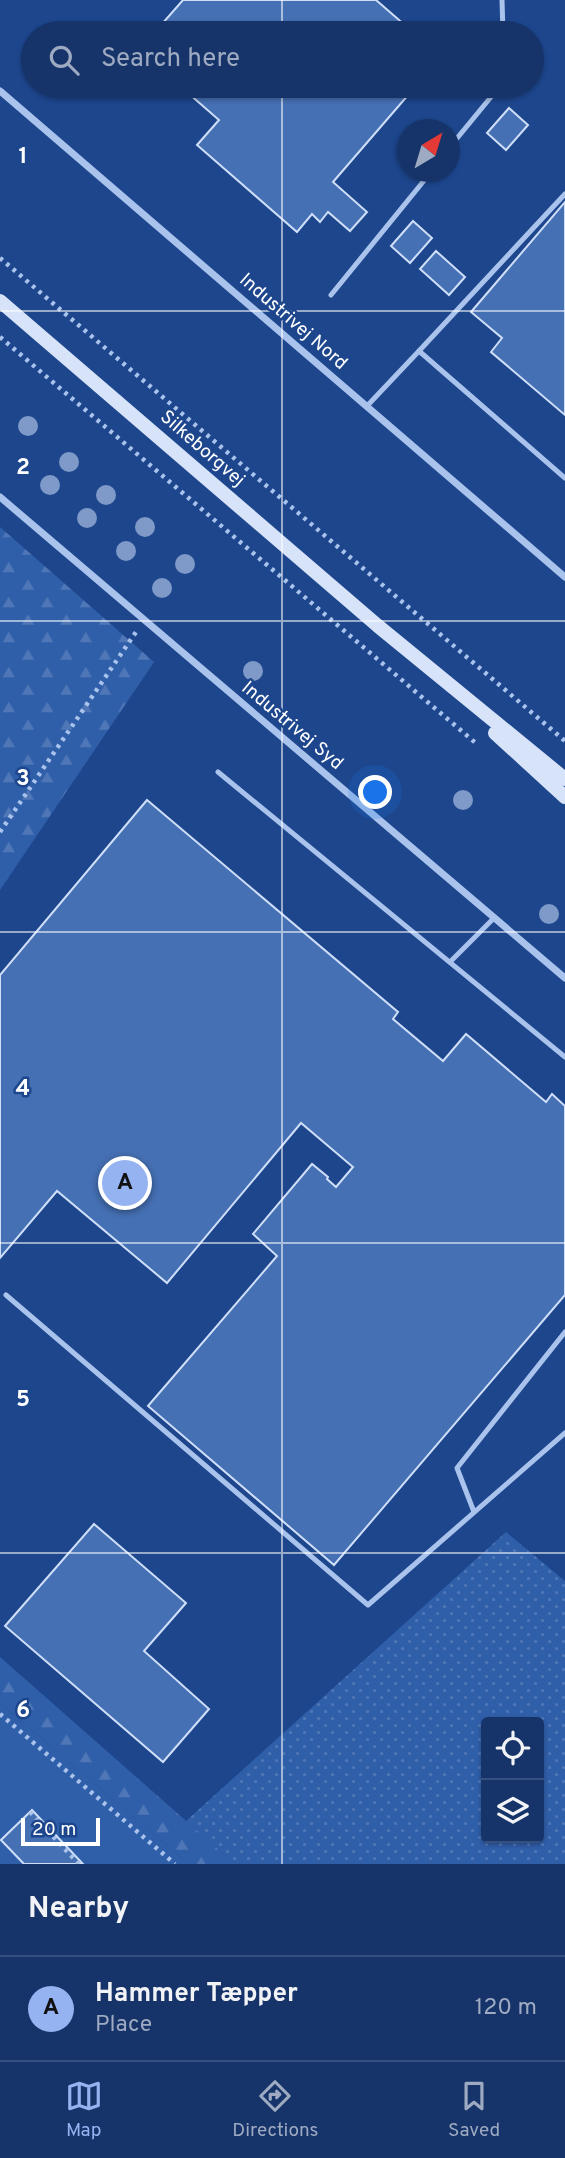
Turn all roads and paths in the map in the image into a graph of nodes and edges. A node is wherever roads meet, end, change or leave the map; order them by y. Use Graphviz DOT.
graph roads {
  1 [pos="502,0"];
  2 [pos="503,21"];
  3 [pos="0,91"];
  4 [pos="490,98"];
  5 [pos="460,136"];
  6 [pos="423,182"];
  7 [pos="565,194"];
  8 [pos="0,258"];
  9 [pos="331,295"];
  10 [pos="0,301"];
  11 [pos="0,337"];
  12 [pos="419,351"];
  13 [pos="367,406"];
  14 [pos="565,478"];
  15 [pos="0,497"];
  16 [pos="565,577"];
  17 [pos="144,620"];
  18 [pos="378,626"];
  19 [pos="565,741"];
  20 [pos="487,752"];
  21 [pos="218,772"];
  22 [pos="565,779"];
  23 [pos="565,797"];
  24 [pos="0,832"];
  25 [pos="495,918"];
  26 [pos="450,962"];
  27 [pos="565,978"];
  28 [pos="565,1057"];
  29 [pos="6,1295"];
  30 [pos="565,1332"];
  31 [pos="565,1433"];
  32 [pos="474,1512"];
  33 [pos="0,1714"];
  34 [pos="30,1812"];
  35 [pos="79,1864"];
  36 [pos="175,1864"];
  1 -- 2 [label="lane"];
  3 -- 13 [label="street, Industrivej Nord"];
  4 -- 5 [label="lane"];
  6 -- 9 [label="lane"];
  7 -- 12 [label="lane"];
  8 -- 19 [label="path"];
  10 -- 18 [label="main road, Silkeborgvej"];
  11 -- 20 [label="path"];
  12 -- 13 [label="lane"];
  12 -- 14 [label="lane"];
  13 -- 16 [label="street, Industrivej Nord"];
  15 -- 17 [label="street, Industrivej Syd"];
  17 -- 24 [label="path"];
  17 -- 25 [label="street, Industrivej Syd"];
  18 -- 22 [label="main road, Silkeborgvej"];
  18 -- 23 [label="main road, Silkeborgvej"];
  21 -- 26 [label="lane"];
  25 -- 26 [label="lane"];
  25 -- 27 [label="street, Industrivej Syd"];
  26 -- 28 [label="lane"];
  29 -- 32 [label="lane"];
  30 -- 32 [label="lane"];
  31 -- 32 [label="lane"];
  33 -- 36 [label="path"];
  34 -- 35 [label="path"];
}
